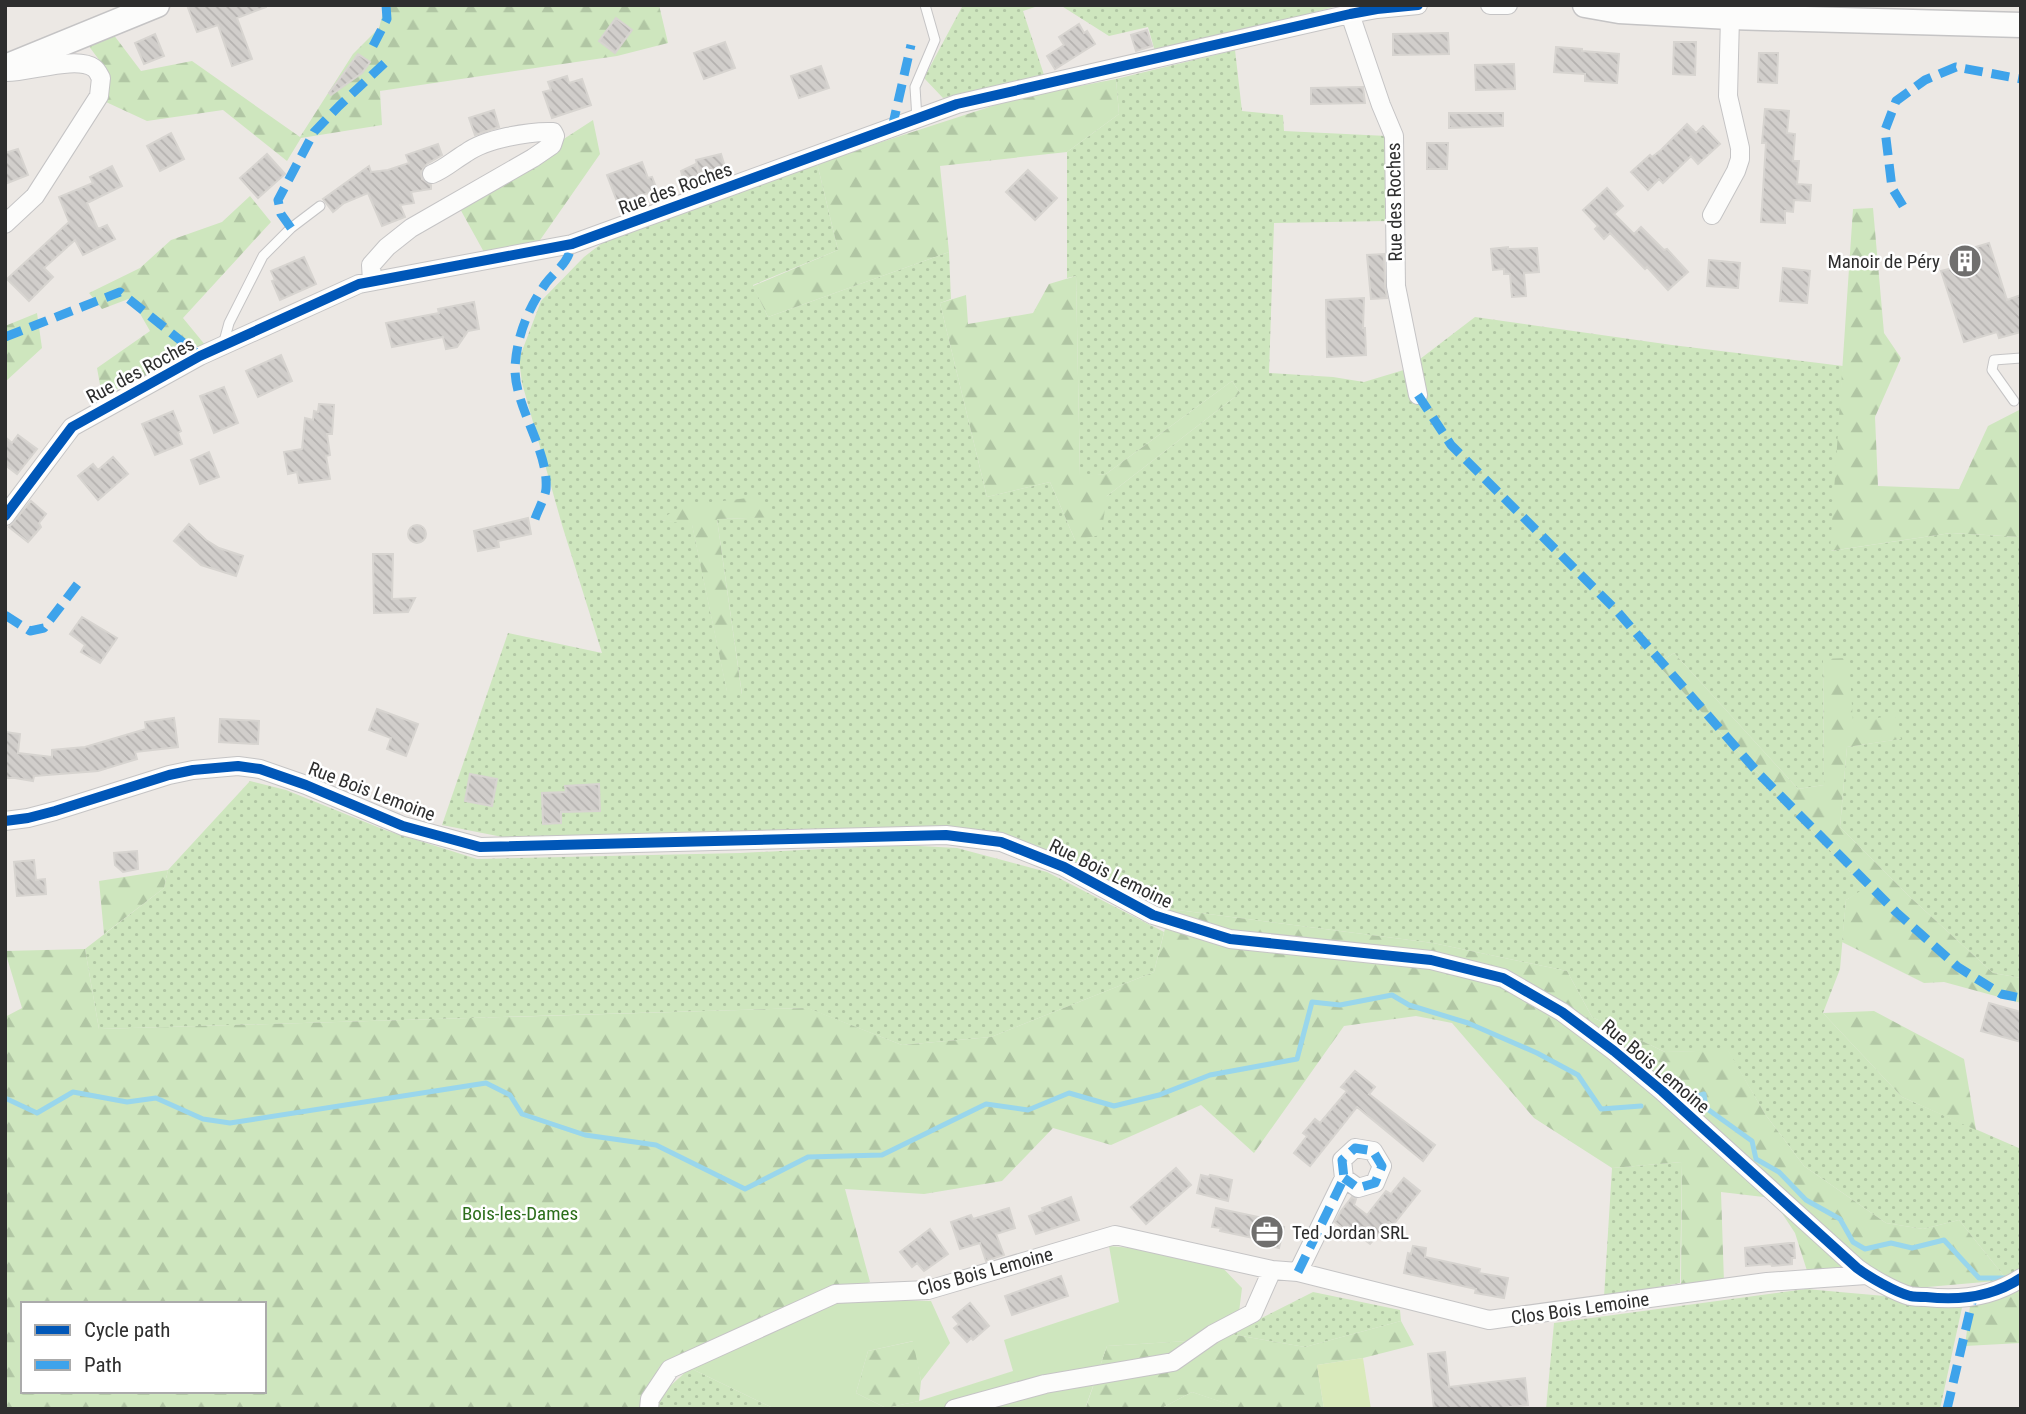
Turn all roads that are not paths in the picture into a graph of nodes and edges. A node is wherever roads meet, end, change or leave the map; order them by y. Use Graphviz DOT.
graph roads {
  1 [pos="157,5"];
  2 [pos="925,5"];
  3 [pos="1418,5"];
  4 [pos="1490,5"];
  5 [pos="1508,5"];
  6 [pos="1590,6"];
  7 [pos="1350,14"];
  8 [pos="1730,17"];
  9 [pos="2021,25"];
  10 [pos="5,67"];
  11 [pos="5,72"];
  12 [pos="917,119"];
  13 [pos="432,174"];
  14 [pos="320,206"];
  15 [pos="1712,215"];
  16 [pos="5,224"];
  17 [pos="372,281"];
  18 [pos="223,347"];
  19 [pos="2021,358"];
  20 [pos="1418,395"];
  21 [pos="2014,401"];
  22 [pos="5,516"];
  23 [pos="5,821"];
  24 [pos="1343,1178"];
  25 [pos="1272,1270"];
  26 [pos="1298,1272"];
  27 [pos="1866,1275"];
  28 [pos="2021,1278"];
  29 [pos="649,1409"];
  30 [pos="954,1409"];
  1 -- 10 [label="street"];
  2 -- 12 [label="lane"];
  3 -- 7 [label="street, Rue des Roches"];
  4 -- 5 [label="street"];
  6 -- 8 [label="street"];
  7 -- 12 [label="street, Rue des Roches"];
  7 -- 20 [label="street, Rue des Roches"];
  8 -- 9 [label="street"];
  8 -- 15 [label="street"];
  11 -- 16 [label="street"];
  12 -- 17 [label="street, Rue des Roches"];
  13 -- 17 [label="street"];
  14 -- 18 [label="lane, Rue des Roches"];
  17 -- 18 [label="street, Rue des Roches"];
  18 -- 22 [label="street, Rue des Roches"];
  19 -- 21 [label="lane"];
  23 -- 27 [label="street, Rue Bois Lemoine"];
  24 -- 26 [label="street"];
  25 -- 26 [label="street, Clos Bois Lemoine"];
  25 -- 29 [label="street, Clos Bois Lemoine"];
  25 -- 30 [label="street"];
  26 -- 27 [label="street, Clos Bois Lemoine"];
  27 -- 28 [label="street, Rue Bois Lemoine"];
}
